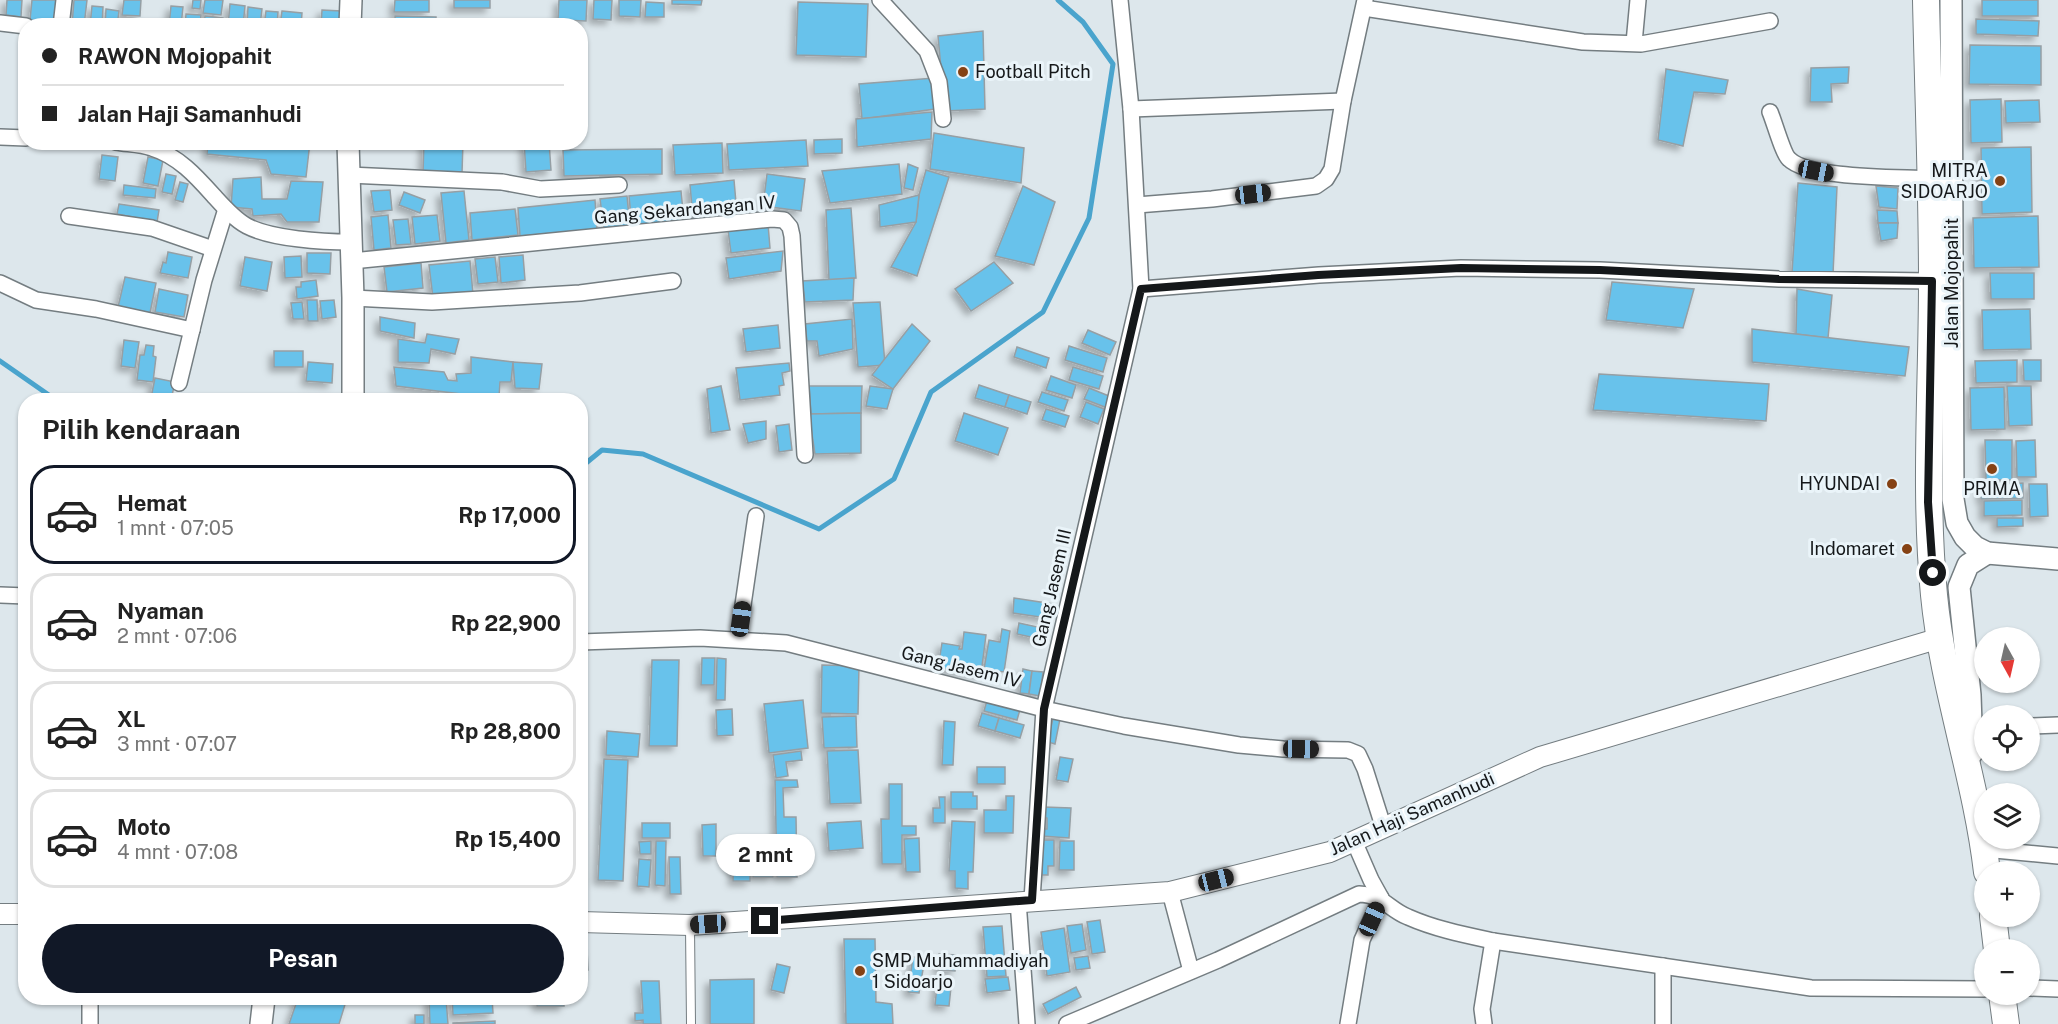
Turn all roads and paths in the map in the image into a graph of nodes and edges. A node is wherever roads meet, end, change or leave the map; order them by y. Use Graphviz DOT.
graph roads {
  1 [pos="64,0"];
  2 [pos="351,0"];
  3 [pos="880,0"];
  4 [pos="1120,0"];
  5 [pos="1638,0"];
  6 [pos="1926,0"];
  7 [pos="1951,0"];
  8 [pos="1364,4"];
  9 [pos="62,18"];
  10 [pos="350,18"];
  11 [pos="1770,21"];
  12 [pos="0,23"];
  13 [pos="18,25"];
  14 [pos="1634,43"];
  15 [pos="1343,101"];
  16 [pos="1131,109"];
  17 [pos="1770,112"];
  18 [pos="943,119"];
  19 [pos="0,137"];
  20 [pos="18,138"];
  21 [pos="158,150"];
  22 [pos="348,150"];
  23 [pos="349,175"];
  24 [pos="1930,178"];
  25 [pos="619,185"];
  26 [pos="1137,205"];
  27 [pos="226,209"];
  28 [pos="69,216"];
  29 [pos="213,249"];
  30 [pos="352,252"];
  31 [pos="673,281"];
  32 [pos="1932,281"];
  33 [pos="0,283"];
  34 [pos="1141,289"];
  35 [pos="353,298"];
  36 [pos="192,330"];
  37 [pos="179,383"];
  38 [pos="353,393"];
  39 [pos="806,455"];
  40 [pos="756,516"];
  41 [pos="1987,553"];
  42 [pos="2058,559"];
  43 [pos="0,595"];
  44 [pos="18,596"];
  45 [pos="1941,638"];
  46 [pos="738,639"];
  47 [pos="588,642"];
  48 [pos="1044,709"];
  49 [pos="1974,712"];
  50 [pos="2058,725"];
  51 [pos="2040,726"];
  52 [pos="1974,771"];
  53 [pos="1973,785"];
  54 [pos="1384,829"];
  55 [pos="1354,841"];
  56 [pos="2058,856"];
  57 [pos="1986,860"];
  58 [pos="1170,892"];
  59 [pos="1381,898"];
  60 [pos="1025,901"];
  61 [pos="0,914"];
  62 [pos="18,914"];
  63 [pos="588,922"];
  64 [pos="690,926"];
  65 [pos="1493,941"];
  66 [pos="1663,966"];
  67 [pos="1191,971"];
  68 [pos="2040,988"];
  69 [pos="1974,989"];
  70 [pos="2058,989"];
  71 [pos="90,1005"];
  72 [pos="263,1005"];
  73 [pos="2004,1005"];
  74 [pos="90,1024"];
  75 [pos="261,1024"];
  76 [pos="692,1024"];
  77 [pos="1027,1024"];
  78 [pos="1067,1024"];
  79 [pos="1348,1024"];
  80 [pos="1484,1024"];
  81 [pos="1663,1024"];
  82 [pos="2007,1024"];
  1 -- 9 [label="street"];
  2 -- 10 [label="main road"];
  3 -- 18 [label="street"];
  4 -- 16 [label="street, Gang Jasem III"];
  5 -- 14 [label="street"];
  6 -- 24 [label="highway, Jalan Mojopahit"];
  7 -- 41 [label="main road, Jalan Mojopahit"];
  8 -- 14 [label="street"];
  8 -- 15 [label="street"];
  11 -- 14 [label="street"];
  12 -- 13 [label="street"];
  15 -- 16 [label="street"];
  15 -- 26 [label="street"];
  16 -- 26 [label="street, Gang Jasem III"];
  17 -- 24 [label="street"];
  19 -- 20 [label="street"];
  21 -- 27 [label="street"];
  22 -- 23 [label="main road"];
  23 -- 25 [label="street"];
  23 -- 30 [label="main road"];
  24 -- 32 [label="highway, Jalan Mojopahit"];
  26 -- 34 [label="street, Gang Jasem III"];
  27 -- 29 [label="street"];
  27 -- 30 [label="street"];
  28 -- 29 [label="street"];
  29 -- 36 [label="street"];
  30 -- 35 [label="main road"];
  30 -- 39 [label="street, Gang Sekardangan IV"];
  31 -- 35 [label="street"];
  32 -- 34 [label="street"];
  32 -- 45 [label="highway, Jalan Mojopahit"];
  33 -- 36 [label="street"];
  34 -- 48 [label="street, Gang Jasem III"];
  35 -- 38 [label="main road"];
  36 -- 37 [label="street"];
  40 -- 46 [label="street"];
  41 -- 42 [label="main road"];
  41 -- 49 [label="main road"];
  43 -- 44 [label="street"];
  45 -- 53 [label="highway, Jalan Mojopahit"];
  45 -- 54 [label="street, Jalan Haji Samanhudi"];
  46 -- 47 [label="street, Gang Jasem IV"];
  46 -- 48 [label="street, Gang Jasem IV"];
  48 -- 54 [label="street, Gang Jasem IV"];
  48 -- 60 [label="street, Gang Jasem III"];
  50 -- 51 [label="street"];
  52 -- 53 [label="main road"];
  53 -- 57 [label="highway, Jalan Mojopahit"];
  54 -- 55 [label="street, Jalan Haji Samanhudi"];
  55 -- 58 [label="street, Jalan Haji Samanhudi"];
  55 -- 59 [label="street"];
  56 -- 57 [label="street"];
  58 -- 60 [label="street, Jalan Haji Samanhudi"];
  58 -- 67 [label="street"];
  59 -- 65 [label="street"];
  59 -- 67 [label="street"];
  59 -- 79 [label="street"];
  60 -- 64 [label="street, Jalan Haji Samanhudi"];
  60 -- 77 [label="street, Gang Jasem III"];
  61 -- 62 [label="street"];
  63 -- 64 [label="street, Jalan Haji Samanhudi"];
  64 -- 76 [label="lane"];
  65 -- 66 [label="street"];
  65 -- 80 [label="street"];
  66 -- 69 [label="street"];
  66 -- 81 [label="street"];
  67 -- 78 [label="street"];
  68 -- 70 [label="street"];
  71 -- 74 [label="street"];
  72 -- 75 [label="main road"];
  73 -- 82 [label="highway"];
}
